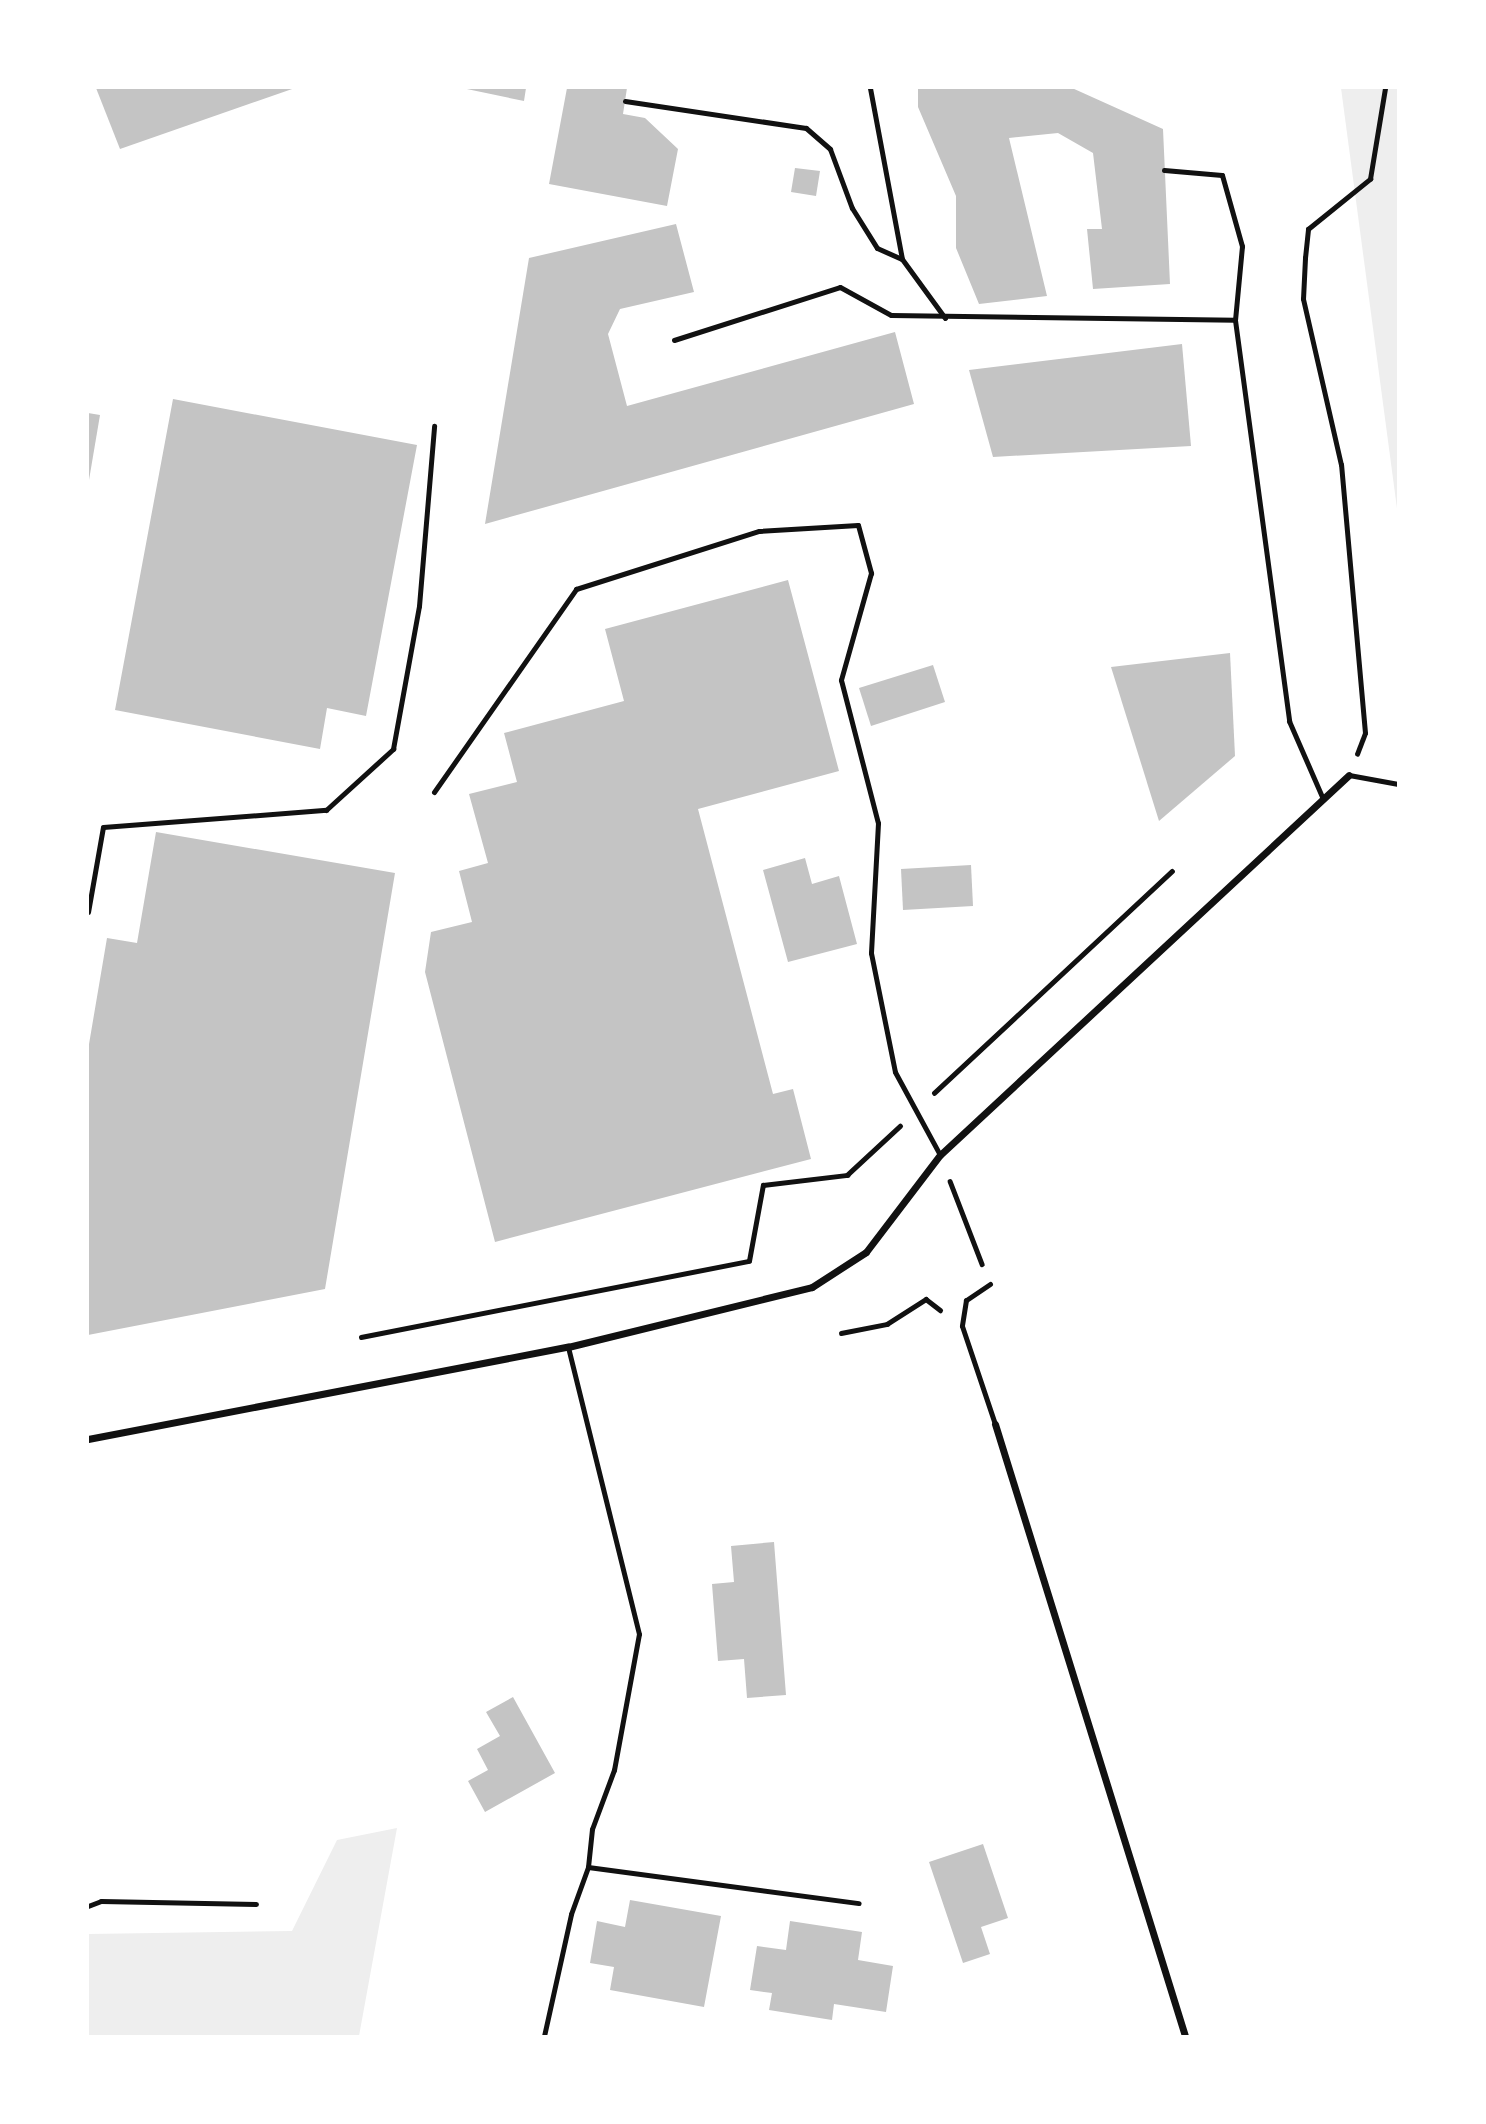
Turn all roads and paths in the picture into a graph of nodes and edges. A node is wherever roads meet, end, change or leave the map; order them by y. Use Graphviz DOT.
graph roads {
  1 [pos="870,88"];
  2 [pos="1385,88"];
  3 [pos="625,101"];
  4 [pos="1164,170"];
  5 [pos="902,259"];
  6 [pos="945,318"];
  7 [pos="1235,320"];
  8 [pos="674,340"];
  9 [pos="434,426"];
  10 [pos="1349,775"];
  11 [pos="1398,783"];
  12 [pos="434,792"];
  13 [pos="1323,799"];
  14 [pos="1172,871"];
  15 [pos="88,912"];
  16 [pos="916,1110"];
  17 [pos="940,1155"];
  18 [pos="990,1284"];
  19 [pos="962,1326"];
  20 [pos="841,1333"];
  21 [pos="361,1337"];
  22 [pos="568,1347"];
  23 [pos="995,1424"];
  24 [pos="88,1439"];
  25 [pos="588,1867"];
  26 [pos="859,1903"];
  27 [pos="256,1904"];
  28 [pos="88,1906"];
  29 [pos="544,2036"];
  30 [pos="1185,2036"];
  1 -- 5 [label="lane"];
  2 -- 10 [label="path"];
  3 -- 5 [label="lane"];
  4 -- 7 [label="lane"];
  5 -- 6 [label="lane"];
  6 -- 7 [label="lane"];
  6 -- 8 [label="lane"];
  7 -- 13 [label="lane"];
  9 -- 15 [label="lane"];
  10 -- 11 [label="lane"];
  10 -- 13 [label="street"];
  12 -- 16 [label="lane"];
  13 -- 17 [label="street"];
  14 -- 16 [label="path"];
  16 -- 17 [label="lane"];
  16 -- 21 [label="path"];
  17 -- 18 [label="path"];
  17 -- 22 [label="street"];
  18 -- 19 [label="lane"];
  19 -- 20 [label="path"];
  19 -- 23 [label="lane"];
  22 -- 24 [label="street"];
  22 -- 25 [label="lane"];
  23 -- 30 [label="street"];
  25 -- 26 [label="lane"];
  25 -- 29 [label="lane"];
  27 -- 28 [label="lane"];
}
